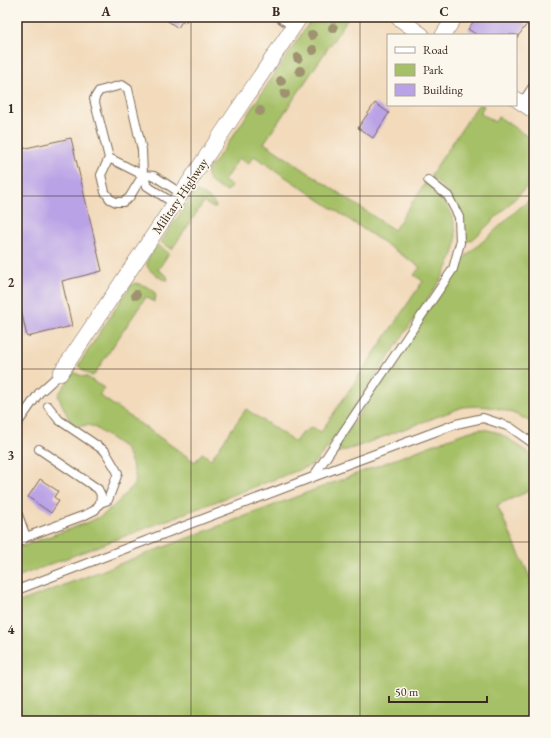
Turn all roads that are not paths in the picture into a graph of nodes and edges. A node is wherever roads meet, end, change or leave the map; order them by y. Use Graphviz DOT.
graph roads {
  1 [pos="279,17"];
  2 [pos="397,17"];
  3 [pos="455,17"];
  4 [pos="297,22"];
  5 [pos="421,34"];
  6 [pos="443,34"];
  7 [pos="534,85"];
  8 [pos="524,105"];
  9 [pos="109,158"];
  10 [pos="143,175"];
  11 [pos="428,180"];
  12 [pos="178,199"];
  13 [pos="60,374"];
  14 [pos="48,406"];
  15 [pos="17,424"];
  16 [pos="534,444"];
  17 [pos="39,449"];
  18 [pos="313,477"];
  19 [pos="100,502"];
  20 [pos="17,512"];
  21 [pos="22,534"];
  22 [pos="17,544"];
  23 [pos="17,590"];
  1 -- 4 [label="lane"];
  2 -- 5 [label="street"];
  3 -- 6 [label="street"];
  4 -- 12 [label="street, Military Highway"];
  7 -- 8 [label="lane"];
  9 -- 10 [label="lane"];
  9 -- 10 [label="lane"];
  9 -- 10 [label="lane"];
  10 -- 12 [label="lane"];
  10 -- 12 [label="lane"];
  11 -- 18 [label="lane"];
  12 -- 13 [label="street, Military Highway"];
  13 -- 15 [label="lane"];
  14 -- 19 [label="lane"];
  16 -- 18 [label="lane"];
  17 -- 19 [label="lane"];
  18 -- 23 [label="lane"];
  19 -- 21 [label="lane"];
  20 -- 21 [label="lane"];
  21 -- 22 [label="lane"];
}
